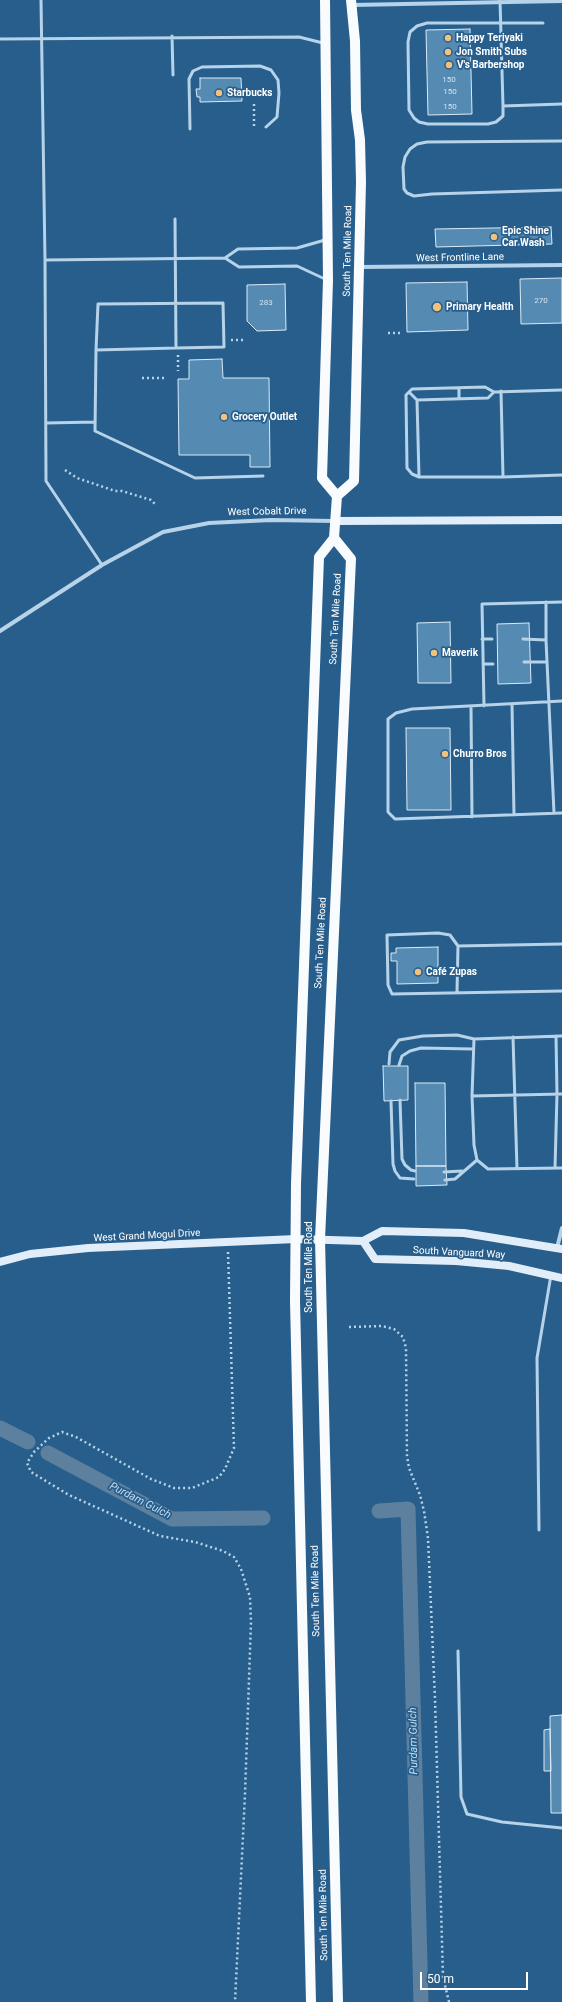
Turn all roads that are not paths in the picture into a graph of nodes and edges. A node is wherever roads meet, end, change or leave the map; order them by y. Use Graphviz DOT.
graph roads {
  1 [pos="41,0"];
  2 [pos="325,0"];
  3 [pos="500,1"];
  4 [pos="562,1"];
  5 [pos="351,2"];
  6 [pos="501,22"];
  7 [pos="544,23"];
  8 [pos="172,36"];
  9 [pos="0,39"];
  10 [pos="41,39"];
  11 [pos="326,44"];
  12 [pos="173,75"];
  13 [pos="562,104"];
  14 [pos="504,106"];
  15 [pos="266,127"];
  16 [pos="190,129"];
  17 [pos="562,141"];
  18 [pos="562,190"];
  19 [pos="174,219"];
  20 [pos="328,239"];
  21 [pos="175,258"];
  22 [pos="224,258"];
  23 [pos="45,260"];
  24 [pos="562,265"];
  25 [pos="359,267"];
  26 [pos="328,280"];
  27 [pos="176,302"];
  28 [pos="177,348"];
  29 [pos="96,350"];
  30 [pos="458,388"];
  31 [pos="562,390"];
  32 [pos="502,391"];
  33 [pos="409,392"];
  34 [pos="494,392"];
  35 [pos="459,399"];
  36 [pos="417,400"];
  37 [pos="95,422"];
  38 [pos="46,423"];
  39 [pos="263,476"];
  40 [pos="562,476"];
  41 [pos="419,477"];
  42 [pos="503,477"];
  43 [pos="337,496"];
  44 [pos="562,520"];
  45 [pos="336,521"];
  46 [pos="334,538"];
  47 [pos="102,564"];
  48 [pos="546,602"];
  49 [pos="562,602"];
  50 [pos="0,631"];
  51 [pos="482,639"];
  52 [pos="492,639"];
  53 [pos="523,639"];
  54 [pos="546,640"];
  55 [pos="524,662"];
  56 [pos="547,662"];
  57 [pos="483,664"];
  58 [pos="493,664"];
  59 [pos="562,701"];
  60 [pos="549,702"];
  61 [pos="512,705"];
  62 [pos="471,706"];
  63 [pos="484,706"];
  64 [pos="554,813"];
  65 [pos="562,813"];
  66 [pos="514,815"];
  67 [pos="472,817"];
  68 [pos="562,944"];
  69 [pos="458,946"];
  70 [pos="562,991"];
  71 [pos="457,992"];
  72 [pos="556,1036"];
  73 [pos="562,1036"];
  74 [pos="513,1037"];
  75 [pos="474,1039"];
  76 [pos="473,1049"];
  77 [pos="389,1064"];
  78 [pos="399,1065"];
  79 [pos="557,1094"];
  80 [pos="562,1094"];
  81 [pos="516,1095"];
  82 [pos="472,1096"];
  83 [pos="391,1100"];
  84 [pos="400,1100"];
  85 [pos="477,1160"];
  86 [pos="555,1168"];
  87 [pos="562,1168"];
  88 [pos="517,1169"];
  89 [pos="415,1171"];
  90 [pos="463,1171"];
  91 [pos="444,1172"];
  92 [pos="414,1179"];
  93 [pos="445,1180"];
  94 [pos="562,1228"];
  95 [pos="296,1239"];
  96 [pos="320,1239"];
  97 [pos="363,1241"];
  98 [pos="559,1248"];
  99 [pos="0,1262"];
  100 [pos="551,1275"];
  101 [pos="562,1278"];
  102 [pos="539,1530"];
  103 [pos="458,1651"];
  104 [pos="562,1828"];
  105 [pos="311,2002"];
  106 [pos="338,2002"];
  1 -- 10 [label="lane"];
  2 -- 11 [label="main road, South Ten Mile Road"];
  3 -- 4 [label="street"];
  3 -- 5 [label="street"];
  3 -- 6 [label="lane"];
  5 -- 25 [label="main road, South Ten Mile Road"];
  6 -- 7 [label="lane"];
  6 -- 14 [label="lane"];
  6 -- 14 [label="lane"];
  8 -- 10 [label="lane"];
  8 -- 11 [label="lane"];
  8 -- 12 [label="lane"];
  9 -- 10 [label="lane"];
  10 -- 23 [label="lane"];
  11 -- 20 [label="main road, South Ten Mile Road"];
  13 -- 14 [label="lane"];
  15 -- 16 [label="lane"];
  17 -- 18 [label="lane"];
  19 -- 21 [label="lane"];
  20 -- 22 [label="lane"];
  20 -- 26 [label="main road, South Ten Mile Road"];
  21 -- 22 [label="lane"];
  21 -- 23 [label="lane"];
  21 -- 27 [label="lane"];
  22 -- 26 [label="lane"];
  23 -- 38 [label="lane"];
  24 -- 25 [label="street, West Frontline Lane"];
  25 -- 43 [label="main road, South Ten Mile Road"];
  26 -- 43 [label="main road, South Ten Mile Road"];
  27 -- 28 [label="lane"];
  27 -- 28 [label="lane"];
  27 -- 29 [label="lane"];
  28 -- 29 [label="lane"];
  29 -- 37 [label="lane"];
  30 -- 33 [label="lane"];
  30 -- 34 [label="lane"];
  30 -- 35 [label="lane"];
  31 -- 32 [label="lane"];
  32 -- 34 [label="lane"];
  32 -- 42 [label="lane"];
  33 -- 36 [label="lane"];
  33 -- 41 [label="lane"];
  34 -- 35 [label="lane"];
  35 -- 36 [label="lane"];
  36 -- 41 [label="lane"];
  37 -- 38 [label="lane"];
  37 -- 39 [label="lane"];
  38 -- 47 [label="lane"];
  40 -- 42 [label="lane"];
  41 -- 42 [label="lane"];
  43 -- 45 [label="main road"];
  44 -- 45 [label="street, West Cobalt Drive"];
  45 -- 46 [label="main road"];
  45 -- 47 [label="street, West Cobalt Drive"];
  46 -- 95 [label="main road, South Ten Mile Road"];
  46 -- 96 [label="main road, South Ten Mile Road"];
  47 -- 50 [label="street, West Cobalt Drive"];
  48 -- 49 [label="lane"];
  48 -- 51 [label="lane"];
  48 -- 54 [label="lane"];
  51 -- 52 [label="lane"];
  51 -- 57 [label="lane"];
  53 -- 54 [label="lane"];
  54 -- 56 [label="lane"];
  55 -- 56 [label="lane"];
  56 -- 60 [label="lane"];
  57 -- 58 [label="lane"];
  57 -- 63 [label="lane"];
  59 -- 60 [label="lane"];
  60 -- 61 [label="lane"];
  60 -- 64 [label="lane"];
  61 -- 63 [label="lane"];
  61 -- 66 [label="lane"];
  62 -- 63 [label="lane"];
  62 -- 67 [label="lane"];
  62 -- 67 [label="lane"];
  64 -- 65 [label="lane"];
  64 -- 66 [label="lane"];
  66 -- 67 [label="lane"];
  68 -- 69 [label="lane"];
  69 -- 71 [label="lane"];
  69 -- 71 [label="lane"];
  70 -- 71 [label="lane"];
  72 -- 73 [label="lane"];
  72 -- 74 [label="lane"];
  72 -- 79 [label="lane"];
  74 -- 75 [label="lane"];
  74 -- 81 [label="lane"];
  75 -- 76 [label="lane"];
  75 -- 77 [label="lane"];
  76 -- 78 [label="lane"];
  76 -- 82 [label="lane"];
  79 -- 80 [label="lane"];
  79 -- 81 [label="lane"];
  79 -- 86 [label="lane"];
  81 -- 82 [label="lane"];
  81 -- 88 [label="lane"];
  82 -- 85 [label="lane"];
  83 -- 92 [label="lane"];
  84 -- 89 [label="lane"];
  85 -- 88 [label="lane"];
  85 -- 90 [label="lane"];
  86 -- 87 [label="lane"];
  86 -- 88 [label="lane"];
  90 -- 91 [label="lane"];
  90 -- 93 [label="lane"];
  94 -- 98 [label="street"];
  95 -- 96 [label="street"];
  95 -- 99 [label="street, West Grand Mogul Drive"];
  95 -- 105 [label="main road, South Ten Mile Road"];
  96 -- 97 [label="street"];
  96 -- 106 [label="main road, South Ten Mile Road"];
  97 -- 98 [label="street, South Vanguard Way"];
  97 -- 100 [label="street, South Vanguard Way"];
  100 -- 101 [label="street, South Vanguard Way"];
  100 -- 102 [label="lane"];
  103 -- 104 [label="lane"];
}
